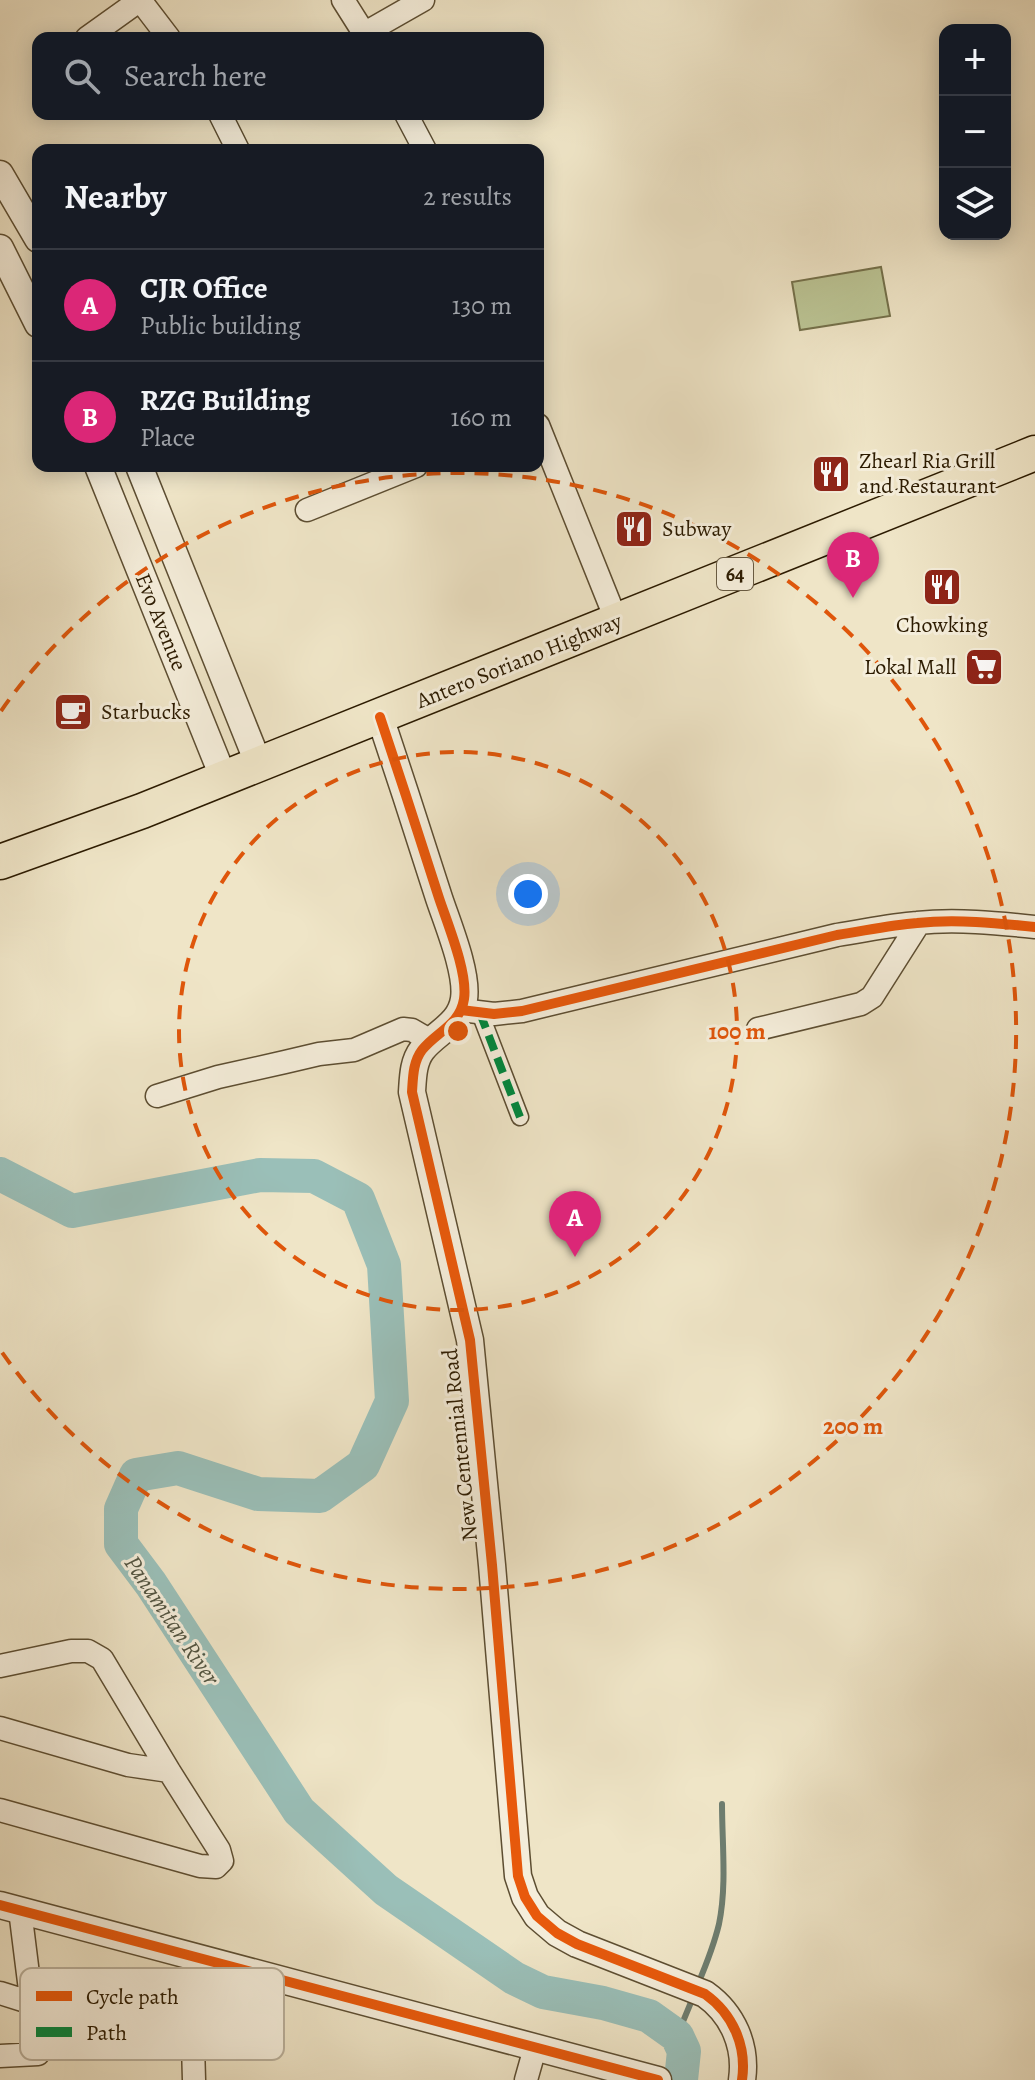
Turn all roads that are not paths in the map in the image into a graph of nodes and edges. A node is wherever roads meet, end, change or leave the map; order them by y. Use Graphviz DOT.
graph roads {
  1 [pos="140,0"];
  2 [pos="343,0"];
  3 [pos="423,0"];
  4 [pos="95,32"];
  5 [pos="164,32"];
  6 [pos="363,32"];
  7 [pos="372,32"];
  8 [pos="223,120"];
  9 [pos="409,120"];
  10 [pos="235,144"];
  11 [pos="422,144"];
  12 [pos="0,174"];
  13 [pos="32,229"];
  14 [pos="32,255"];
  15 [pos="6,258"];
  16 [pos="32,312"];
  17 [pos="544,440"];
  18 [pos="1035,453"];
  19 [pos="100,472"];
  20 [pos="141,472"];
  21 [pos="377,473"];
  22 [pos="307,510"];
  23 [pos="617,622"];
  24 [pos="380,717"];
  25 [pos="259,765"];
  26 [pos="224,779"];
  27 [pos="0,862"];
  28 [pos="919,923"];
  29 [pos="1035,927"];
  30 [pos="471,1012"];
  31 [pos="758,1029"];
  32 [pos="431,1041"];
  33 [pos="157,1096"];
  34 [pos="520,1117"];
  35 [pos="0,1666"];
  36 [pos="0,1728"];
  37 [pos="169,1771"];
  38 [pos="0,1810"];
  39 [pos="10,1908"];
  40 [pos="24,1968"];
  41 [pos="235,1968"];
  42 [pos="284,1981"];
  43 [pos="0,1993"];
  44 [pos="20,1999"];
  45 [pos="535,2048"];
  46 [pos="20,2055"];
  47 [pos="0,2056"];
  48 [pos="193,2060"];
  49 [pos="648,2077"];
  50 [pos="194,2080"];
  51 [pos="526,2080"];
  52 [pos="742,2080"];
  1 -- 4 [label="street"];
  1 -- 5 [label="street"];
  2 -- 6 [label="street"];
  3 -- 7 [label="street"];
  8 -- 10 [label="street"];
  9 -- 11 [label="street"];
  12 -- 13 [label="street"];
  14 -- 15 [label="street"];
  15 -- 16 [label="street"];
  17 -- 23 [label="street"];
  18 -- 23 [label="main road, Antero Soriano Highway / 64"];
  19 -- 26 [label="street, Evo Avenue"];
  20 -- 25 [label="street, Evo Avenue"];
  21 -- 22 [label="street"];
  23 -- 24 [label="main road, Antero Soriano Highway / 64"];
  24 -- 25 [label="main road, Antero Soriano Highway / 64"];
  24 -- 30 [label="street"];
  25 -- 26 [label="main road, Antero Soriano Highway / 64"];
  26 -- 27 [label="main road, Antero Soriano Highway / 64"];
  28 -- 29 [label="street"];
  28 -- 30 [label="street"];
  28 -- 31 [label="street"];
  30 -- 32 [label="street, New Centennial Road"];
  30 -- 34 [label="street"];
  32 -- 33 [label="street"];
  32 -- 52 [label="street, New Centennial Road"];
  35 -- 37 [label="street"];
  36 -- 37 [label="street"];
  37 -- 38 [label="street"];
  39 -- 40 [label="street"];
  39 -- 41 [label="street"];
  42 -- 45 [label="street"];
  43 -- 44 [label="street"];
  45 -- 49 [label="street"];
  45 -- 51 [label="street"];
  46 -- 47 [label="street"];
  48 -- 50 [label="street"];
}
